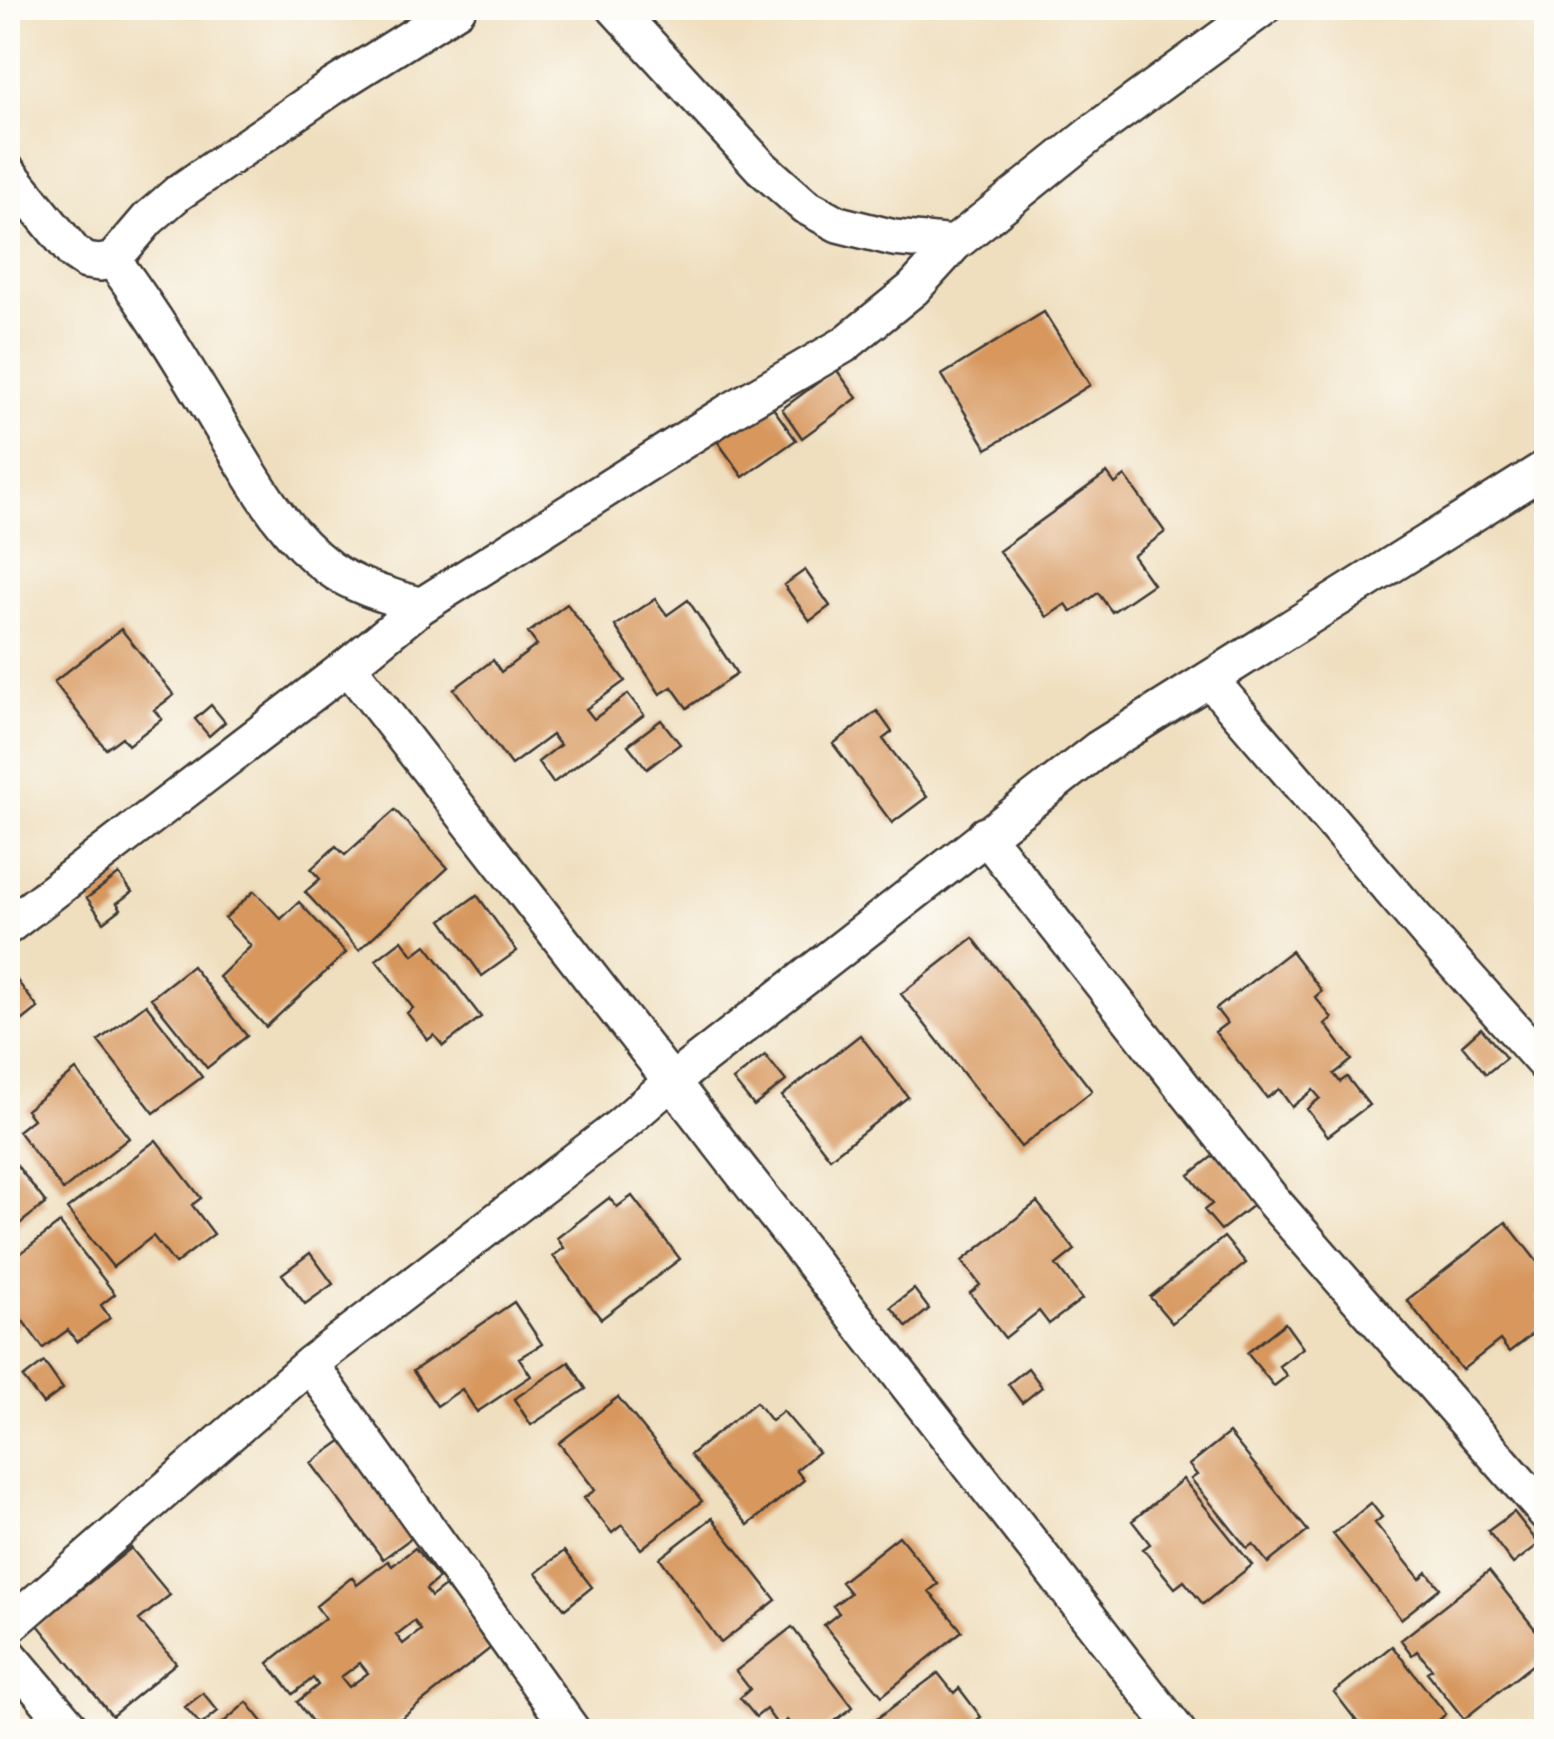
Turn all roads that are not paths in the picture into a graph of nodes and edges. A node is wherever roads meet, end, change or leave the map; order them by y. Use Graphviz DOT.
graph roads {
  1 [pos="458,8"];
  2 [pos="615,8"];
  3 [pos="1263,8"];
  4 [pos="8,172"];
  5 [pos="954,244"];
  6 [pos="113,260"];
  7 [pos="1546,468"];
  8 [pos="421,606"];
  9 [pos="348,666"];
  10 [pos="1211,681"];
  11 [pos="984,835"];
  12 [pos="8,926"];
  13 [pos="1546,1065"];
  14 [pos="671,1082"];
  15 [pos="310,1364"];
  16 [pos="1545,1506"];
  17 [pos="8,1627"];
  18 [pos="8,1654"];
  19 [pos="74,1732"];
  20 [pos="573,1732"];
  21 [pos="1178,1732"];
  1 -- 6 [label="street"];
  2 -- 5 [label="street"];
  3 -- 5 [label="street"];
  4 -- 6 [label="street"];
  5 -- 8 [label="street"];
  6 -- 8 [label="street"];
  7 -- 10 [label="street"];
  8 -- 9 [label="street"];
  9 -- 12 [label="street"];
  9 -- 14 [label="street"];
  10 -- 11 [label="street"];
  10 -- 13 [label="street"];
  11 -- 14 [label="street"];
  11 -- 16 [label="street"];
  14 -- 15 [label="street"];
  14 -- 21 [label="street"];
  15 -- 17 [label="street"];
  15 -- 20 [label="street"];
  18 -- 19 [label="street"];
}
